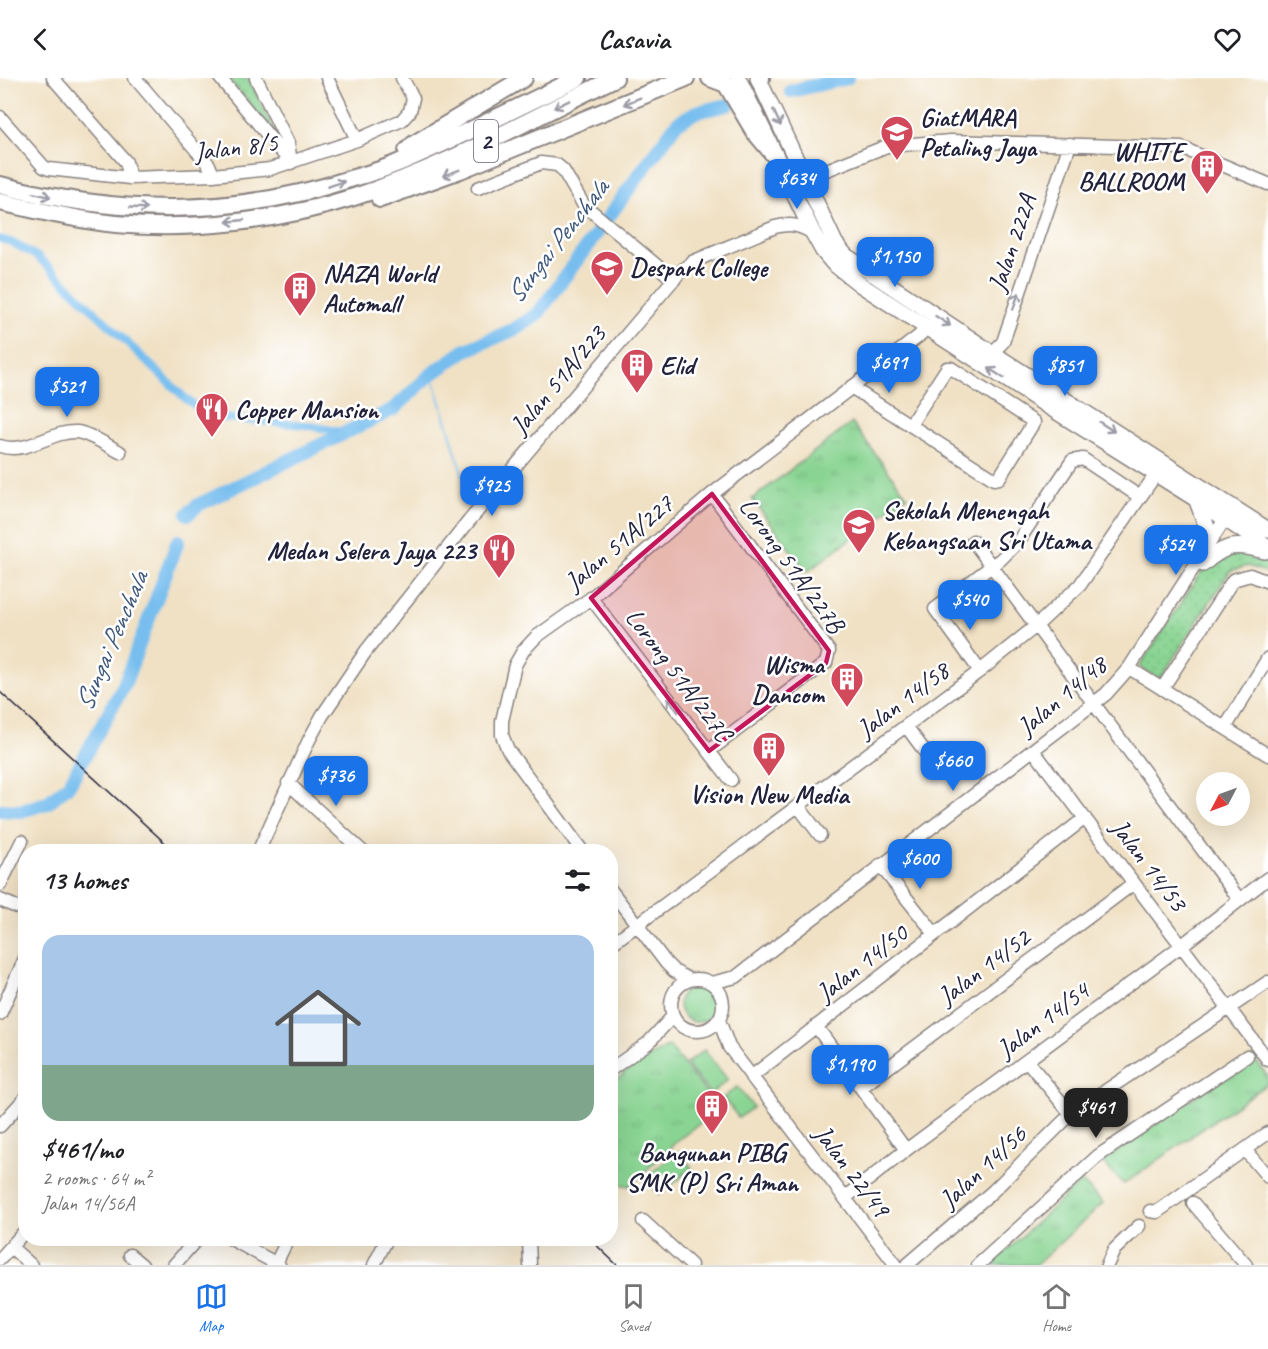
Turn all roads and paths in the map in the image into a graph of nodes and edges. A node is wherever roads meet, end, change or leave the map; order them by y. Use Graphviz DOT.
graph roads {
  1 [pos="53,78"];
  2 [pos="135,78"];
  3 [pos="220,78"];
  4 [pos="256,78"];
  5 [pos="327,78"];
  6 [pos="402,78"];
  7 [pos="524,78"];
  8 [pos="578,78"];
  9 [pos="615,78"];
  10 [pos="686,78"];
  11 [pos="710,78"];
  12 [pos="738,78"];
  13 [pos="760,79"];
  14 [pos="0,117"];
  15 [pos="357,140"];
  16 [pos="1070,144"];
  17 [pos="775,156"];
  18 [pos="291,163"];
  19 [pos="391,166"];
  20 [pos="213,175"];
  21 [pos="130,178"];
  22 [pos="804,179"];
  23 [pos="1268,184"];
  24 [pos="478,188"];
  25 [pos="0,190"];
  26 [pos="300,212"];
  27 [pos="813,233"];
  28 [pos="674,280"];
  29 [pos="926,328"];
  30 [pos="992,353"];
  31 [pos="851,387"];
  32 [pos="1046,405"];
  33 [pos="1035,422"];
  34 [pos="910,425"];
  35 [pos="0,446"];
  36 [pos="120,452"];
  37 [pos="1156,474"];
  38 [pos="712,494"];
  39 [pos="1202,495"];
  40 [pos="1140,497"];
  41 [pos="1229,519"];
  42 [pos="1268,530"];
  43 [pos="1268,537"];
  44 [pos="974,542"];
  45 [pos="1268,550"];
  46 [pos="1201,561"];
  47 [pos="991,566"];
  48 [pos="1268,582"];
  49 [pos="591,598"];
  50 [pos="1036,626"];
  51 [pos="1267,662"];
  52 [pos="1129,668"];
  53 [pos="980,671"];
  54 [pos="1162,689"];
  55 [pos="1094,704"];
  56 [pos="906,726"];
  57 [pos="1225,728"];
  58 [pos="1033,750"];
  59 [pos="709,751"];
  60 [pos="926,753"];
  61 [pos="1268,755"];
  62 [pos="731,780"];
  63 [pos="288,783"];
  64 [pos="798,806"];
  65 [pos="1085,819"];
  66 [pos="820,836"];
  67 [pos="22,841"];
  68 [pos="20,844"];
  69 [pos="261,844"];
  70 [pos="354,844"];
  71 [pos="577,844"];
  72 [pos="18,849"];
  73 [pos="880,865"];
  74 [pos="1268,878"];
  75 [pos="1134,883"];
  76 [pos="0,885"];
  77 [pos="618,899"];
  78 [pos="1239,899"];
  79 [pos="0,900"];
  80 [pos="18,908"];
  81 [pos="638,925"];
  82 [pos="935,934"];
  83 [pos="618,939"];
  84 [pos="1181,946"];
  85 [pos="666,963"];
  86 [pos="18,974"];
  87 [pos="736,977"];
  88 [pos="690,980"];
  89 [pos="1268,982"];
  90 [pos="711,983"];
  91 [pos="676,989"];
  92 [pos="723,1000"];
  93 [pos="1228,1008"];
  94 [pos="0,1014"];
  95 [pos="673,1017"];
  96 [pos="719,1020"];
  97 [pos="816,1026"];
  98 [pos="682,1027"];
  99 [pos="702,1032"];
  100 [pos="648,1043"];
  101 [pos="729,1047"];
  102 [pos="1247,1056"];
  103 [pos="1268,1060"];
  104 [pos="1027,1061"];
  105 [pos="618,1064"];
  106 [pos="752,1077"];
  107 [pos="862,1087"];
  108 [pos="18,1106"];
  109 [pos="1071,1114"];
  110 [pos="0,1126"];
  111 [pos="1268,1133"];
  112 [pos="906,1150"];
  113 [pos="1245,1150"];
  114 [pos="1268,1177"];
  115 [pos="845,1198"];
  116 [pos="1193,1203"];
  117 [pos="1150,1211"];
  118 [pos="643,1221"];
  119 [pos="1139,1226"];
  120 [pos="18,1239"];
  121 [pos="191,1246"];
  122 [pos="244,1246"];
  123 [pos="285,1246"];
  124 [pos="384,1246"];
  125 [pos="529,1246"];
  126 [pos="11,1247"];
  127 [pos="130,1255"];
  128 [pos="0,1259"];
  129 [pos="278,1264"];
  130 [pos="31,1265"];
  131 [pos="142,1265"];
  132 [pos="174,1265"];
  133 [pos="374,1265"];
  134 [pos="530,1265"];
  135 [pos="691,1265"];
  136 [pos="896,1265"];
  137 [pos="907,1265"];
  138 [pos="978,1265"];
  139 [pos="1107,1265"];
  140 [pos="1246,1265"];
  1 -- 21 [label="street"];
  2 -- 20 [label="street"];
  3 -- 18 [label="street"];
  4 -- 18 [label="street"];
  5 -- 15 [label="street"];
  6 -- 15 [label="street, Jalan 8/5"];
  7 -- 19 [label="highway"];
  8 -- 19 [label="highway, 2"];
  9 -- 26 [label="highway, 2, one-way"];
  10 -- 26 [label="highway, one-way"];
  11 -- 17 [label="highway"];
  12 -- 17 [label="main road"];
  13 -- 22 [label="main road, one-way"];
  14 -- 21 [label="street, Jalan 8/5"];
  15 -- 18 [label="street, Jalan 8/5"];
  16 -- 22 [label="street"];
  16 -- 23 [label="street"];
  30 -- 16 [label="street, Jalan 222A, one-way"];
  17 -- 27 [label="main road"];
  18 -- 20 [label="street, Jalan 8/5"];
  25 -- 19 [label="highway, 2, one-way"];
  20 -- 21 [label="street, Jalan 8/5"];
  22 -- 30 [label="main road, one-way"];
  24 -- 28 [label="street"];
  26 -- 25 [label="highway, 2, one-way"];
  27 -- 28 [label="street, Jalan 51A/223"];
  27 -- 29 [label="main road"];
  28 -- 63 [label="street, Jalan 51A/223"];
  29 -- 31 [label="street, Jalan 51A/227"];
  32 -- 29 [label="main road, one-way"];
  30 -- 39 [label="main road, one-way"];
  31 -- 34 [label="street"];
  31 -- 38 [label="street, Jalan 51A/227"];
  32 -- 33 [label="street"];
  32 -- 37 [label="main road"];
  33 -- 34 [label="street"];
  33 -- 34 [label="street"];
  35 -- 36 [label="street"];
  37 -- 39 [label="main road"];
  37 -- 40 [label="street, Jalan 14/58"];
  38 -- 49 [label="street, Jalan 51A/227"];
  38 -- 59 [label="street, Lorong 51A/227B"];
  39 -- 41 [label="main road"];
  39 -- 42 [label="main road"];
  39 -- 46 [label="main road"];
  40 -- 47 [label="street"];
  40 -- 50 [label="street, Jalan 14/58"];
  41 -- 43 [label="main road"];
  41 -- 45 [label="main road"];
  41 -- 46 [label="street, Jalan 14/48"];
  44 -- 47 [label="street"];
  45 -- 46 [label="main road"];
  46 -- 52 [label="street, Jalan 14/48"];
  47 -- 50 [label="street"];
  47 -- 53 [label="street"];
  48 -- 54 [label="street"];
  59 -- 49 [label="street, Lorong 51A/227C, one-way"];
  49 -- 71 [label="street, Jalan 51A/227"];
  50 -- 53 [label="street, Jalan 14/58"];
  50 -- 55 [label="street"];
  51 -- 57 [label="street"];
  52 -- 54 [label="street"];
  52 -- 55 [label="street, Jalan 14/48"];
  53 -- 56 [label="street, Jalan 14/58"];
  54 -- 57 [label="street"];
  55 -- 58 [label="street, Jalan 14/48"];
  55 -- 78 [label="street"];
  56 -- 60 [label="street"];
  56 -- 64 [label="street, Jalan 14/58"];
  57 -- 61 [label="street"];
  58 -- 65 [label="street, Jalan 14/53"];
  58 -- 73 [label="street, Jalan 14/48"];
  59 -- 62 [label="street, Lorong 51A/227C"];
  63 -- 69 [label="street, Jalan 51A/223"];
  63 -- 70 [label="street"];
  64 -- 66 [label="street"];
  64 -- 81 [label="street, Jalan 14/58"];
  65 -- 75 [label="street, Jalan 14/53"];
  65 -- 82 [label="street, Jalan 14/50"];
  67 -- 68 [label="street"];
  72 -- 76 [label="street"];
  73 -- 82 [label="street"];
  73 -- 87 [label="street, Jalan 14/48"];
  74 -- 78 [label="street, Jalan 14/54"];
  75 -- 84 [label="street, Jalan 14/53"];
  75 -- 107 [label="street, Jalan 14/52"];
  77 -- 81 [label="street"];
  78 -- 84 [label="street, Jalan 14/54"];
  79 -- 80 [label="street"];
  81 -- 83 [label="street, Jalan 14/58"];
  81 -- 85 [label="street"];
  82 -- 97 [label="street, Jalan 14/50"];
  84 -- 93 [label="street, Jalan 14/53"];
  84 -- 104 [label="street, Jalan 14/54"];
  85 -- 88 [label="street"];
  85 -- 91 [label="street"];
  86 -- 94 [label="street"];
  87 -- 90 [label="street, Jalan 14/48"];
  87 -- 92 [label="street, Jalan 14/48"];
  88 -- 90 [label="street"];
  88 -- 91 [label="street"];
  89 -- 93 [label="street, Jalan 14/56"];
  90 -- 92 [label="street"];
  91 -- 95 [label="street"];
  92 -- 96 [label="street"];
  93 -- 103 [label="street, Jalan 14/53"];
  93 -- 109 [label="street, Jalan 14/56"];
  95 -- 98 [label="street"];
  95 -- 100 [label="street"];
  96 -- 99 [label="street"];
  96 -- 101 [label="street, Jalan 22/49"];
  97 -- 106 [label="street, Jalan 14/50"];
  97 -- 107 [label="street"];
  98 -- 99 [label="street"];
  98 -- 100 [label="street"];
  99 -- 101 [label="street, Jalan 22/49"];
  100 -- 105 [label="street"];
  101 -- 106 [label="street, Jalan 22/49"];
  102 -- 138 [label="street"];
  104 -- 109 [label="street"];
  104 -- 112 [label="street, Jalan 14/54"];
  106 -- 115 [label="street, Jalan 22/49"];
  107 -- 112 [label="street"];
  108 -- 110 [label="street"];
  109 -- 137 [label="street, Jalan 14/56"];
  111 -- 113 [label="street"];
  112 -- 115 [label="street, Jalan 14/54"];
  113 -- 114 [label="street"];
  113 -- 117 [label="street"];
  115 -- 136 [label="street, Jalan 22/49"];
  116 -- 140 [label="street"];
  118 -- 135 [label="street"];
  119 -- 139 [label="street"];
  120 -- 126 [label="street"];
  121 -- 132 [label="street"];
  122 -- 129 [label="street"];
  123 -- 129 [label="street"];
  124 -- 133 [label="street"];
  125 -- 134 [label="street"];
  126 -- 128 [label="street"];
  126 -- 130 [label="street"];
  127 -- 131 [label="street"];
}
